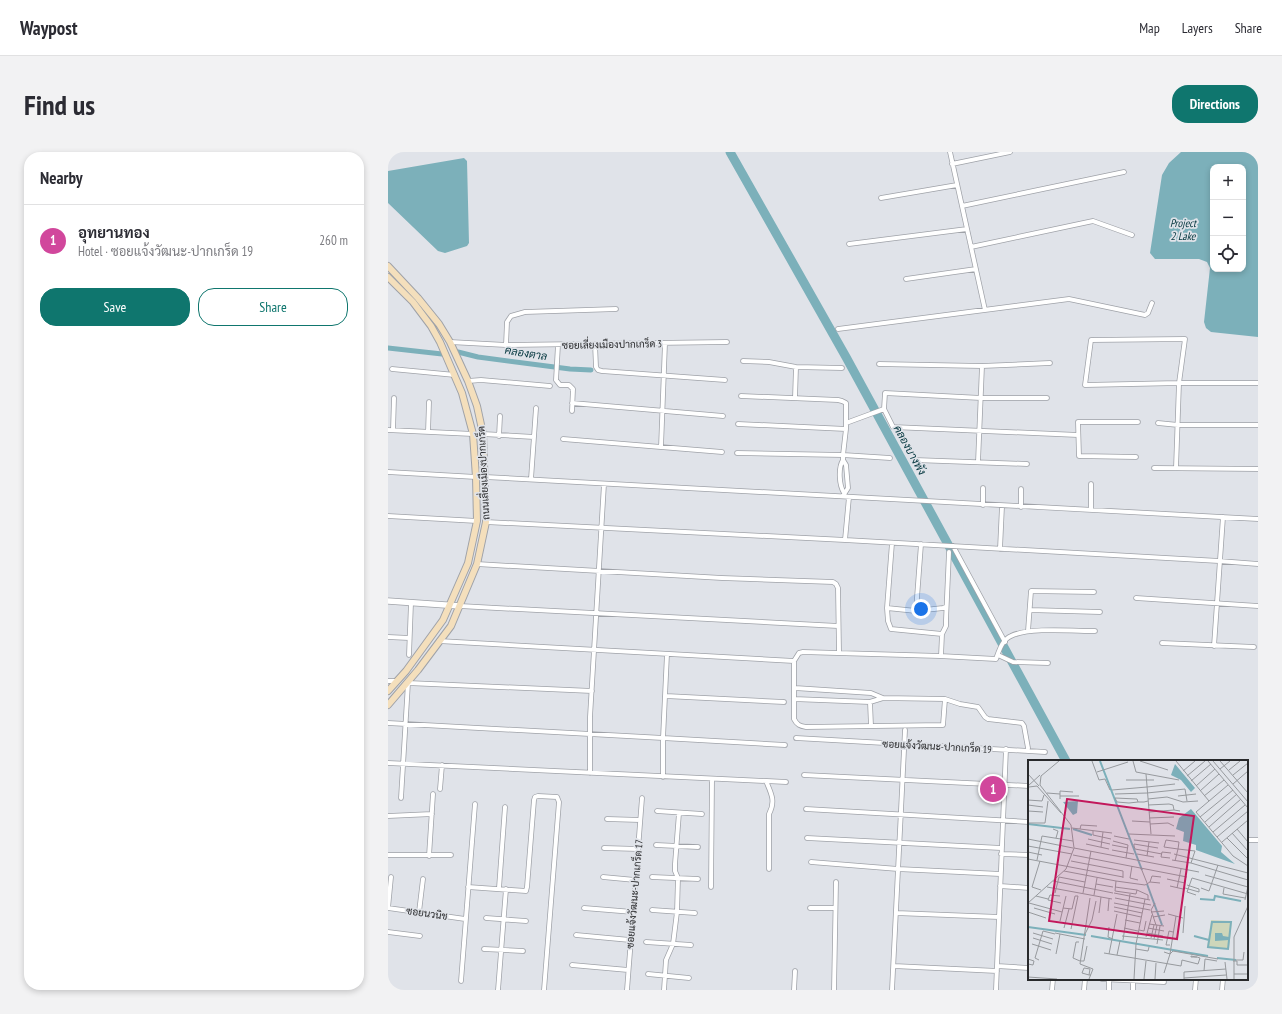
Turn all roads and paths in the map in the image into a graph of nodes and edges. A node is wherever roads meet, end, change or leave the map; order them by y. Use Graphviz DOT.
graph roads {
  1 [pos="950,152"];
  2 [pos="1010,152"];
  3 [pos="952,164"];
  4 [pos="1124,172"];
  5 [pos="957,185"];
  6 [pos="881,198"];
  7 [pos="962,206"];
  8 [pos="967,229"];
  9 [pos="1132,235"];
  10 [pos="849,244"];
  11 [pos="971,247"];
  12 [pos="388,266"];
  13 [pos="976,269"];
  14 [pos="388,277"];
  15 [pos="906,279"];
  16 [pos="1152,303"];
  17 [pos="616,309"];
  18 [pos="985,310"];
  19 [pos="838,330"];
  20 [pos="450,342"];
  21 [pos="727,342"];
  22 [pos="665,343"];
  23 [pos="595,344"];
  24 [pos="506,345"];
  25 [pos="558,345"];
  26 [pos="743,361"];
  27 [pos="1050,363"];
  28 [pos="879,364"];
  29 [pos="982,366"];
  30 [pos="796,367"];
  31 [pos="842,368"];
  32 [pos="392,369"];
  33 [pos="455,375"];
  34 [pos="664,376"];
  35 [pos="725,380"];
  36 [pos="468,381"];
  37 [pos="1179,383"];
  38 [pos="1258,383"];
  39 [pos="550,386"];
  40 [pos="741,396"];
  41 [pos="394,398"];
  42 [pos="795,398"];
  43 [pos="981,398"];
  44 [pos="1047,398"];
  45 [pos="429,402"];
  46 [pos="572,403"];
  47 [pos="536,408"];
  48 [pos="884,409"];
  49 [pos="572,411"];
  50 [pos="662,411"];
  51 [pos="500,416"];
  52 [pos="723,416"];
  53 [pos="846,422"];
  54 [pos="1138,422"];
  55 [pos="1158,423"];
  56 [pos="738,424"];
  57 [pos="1178,425"];
  58 [pos="1258,425"];
  59 [pos="846,429"];
  60 [pos="388,430"];
  61 [pos="393,430"];
  62 [pos="428,432"];
  63 [pos="979,432"];
  64 [pos="473,434"];
  65 [pos="483,434"];
  66 [pos="1078,435"];
  67 [pos="499,436"];
  68 [pos="534,437"];
  69 [pos="563,439"];
  70 [pos="661,447"];
  71 [pos="722,452"];
  72 [pos="737,453"];
  73 [pos="1136,457"];
  74 [pos="843,458"];
  75 [pos="890,458"];
  76 [pos="915,460"];
  77 [pos="978,462"];
  78 [pos="1027,464"];
  79 [pos="1154,468"];
  80 [pos="1176,468"];
  81 [pos="1258,469"];
  82 [pos="388,472"];
  83 [pos="476,477"];
  84 [pos="485,477"];
  85 [pos="531,479"];
  86 [pos="604,484"];
  87 [pos="1091,484"];
  88 [pos="983,488"];
  89 [pos="1021,489"];
  90 [pos="844,494"];
  91 [pos="849,497"];
  92 [pos="983,505"];
  93 [pos="1002,506"];
  94 [pos="1021,507"];
  95 [pos="1091,510"];
  96 [pos="388,516"];
  97 [pos="1223,517"];
  98 [pos="1258,519"];
  99 [pos="477,521"];
  100 [pos="486,522"];
  101 [pos="601,527"];
  102 [pos="845,540"];
  103 [pos="892,543"];
  104 [pos="921,544"];
  105 [pos="953,546"];
  106 [pos="1000,549"];
  107 [pos="949,552"];
  108 [pos="1219,561"];
  109 [pos="477,564"];
  110 [pos="1258,564"];
  111 [pos="598,571"];
  112 [pos="1094,592"];
  113 [pos="1136,598"];
  114 [pos="388,601"];
  115 [pos="411,603"];
  116 [pos="1217,603"];
  117 [pos="450,605"];
  118 [pos="460,606"];
  119 [pos="1258,606"];
  120 [pos="946,607"];
  121 [pos="887,608"];
  122 [pos="1030,610"];
  123 [pos="916,611"];
  124 [pos="596,612"];
  125 [pos="1100,612"];
  126 [pos="838,626"];
  127 [pos="1028,631"];
  128 [pos="1095,632"];
  129 [pos="942,634"];
  130 [pos="388,637"];
  131 [pos="409,638"];
  132 [pos="438,641"];
  133 [pos="1005,642"];
  134 [pos="1162,643"];
  135 [pos="1214,646"];
  136 [pos="1254,647"];
  137 [pos="595,650"];
  138 [pos="839,652"];
  139 [pos="667,654"];
  140 [pos="408,655"];
  141 [pos="998,655"];
  142 [pos="941,656"];
  143 [pos="794,661"];
  144 [pos="1048,663"];
  145 [pos="388,681"];
  146 [pos="397,681"];
  147 [pos="408,683"];
  148 [pos="795,688"];
  149 [pos="388,692"];
  150 [pos="592,692"];
  151 [pos="666,696"];
  152 [pos="883,698"];
  153 [pos="794,699"];
  154 [pos="944,699"];
  155 [pos="784,702"];
  156 [pos="870,702"];
  157 [pos="388,705"];
  158 [pos="388,723"];
  159 [pos="405,724"];
  160 [pos="870,726"];
  161 [pos="905,730"];
  162 [pos="590,734"];
  163 [pos="663,738"];
  164 [pos="796,738"];
  165 [pos="904,744"];
  166 [pos="785,745"];
  167 [pos="1028,748"];
  168 [pos="1006,749"];
  169 [pos="1045,752"];
  170 [pos="388,763"];
  171 [pos="403,763"];
  172 [pos="442,765"];
  173 [pos="590,773"];
  174 [pos="804,775"];
  175 [pos="663,776"];
  176 [pos="712,779"];
  177 [pos="902,780"];
  178 [pos="766,782"];
  179 [pos="786,782"];
  180 [pos="1005,785"];
  181 [pos="1028,786"];
  182 [pos="440,789"];
  183 [pos="433,794"];
  184 [pos="401,798"];
  185 [pos="642,798"];
  186 [pos="475,804"];
  187 [pos="505,807"];
  188 [pos="806,809"];
  189 [pos="657,810"];
  190 [pos="679,813"];
  191 [pos="432,814"];
  192 [pos="702,814"];
  193 [pos="901,815"];
  194 [pos="388,816"];
  195 [pos="607,819"];
  196 [pos="640,820"];
  197 [pos="1003,820"];
  198 [pos="1028,822"];
  199 [pos="807,838"];
  200 [pos="899,842"];
  201 [pos="656,845"];
  202 [pos="675,846"];
  203 [pos="698,847"];
  204 [pos="604,848"];
  205 [pos="1002,848"];
  206 [pos="638,849"];
  207 [pos="451,854"];
  208 [pos="1001,854"];
  209 [pos="388,855"];
  210 [pos="1028,855"];
  211 [pos="429,856"];
  212 [pos="811,862"];
  213 [pos="769,869"];
  214 [pos="898,869"];
  215 [pos="1000,874"];
  216 [pos="391,877"];
  217 [pos="603,877"];
  218 [pos="652,877"];
  219 [pos="678,878"];
  220 [pos="423,879"];
  221 [pos="698,879"];
  222 [pos="635,880"];
  223 [pos="836,882"];
  224 [pos="1000,886"];
  225 [pos="468,887"];
  226 [pos="711,887"];
  227 [pos="499,888"];
  228 [pos="1028,888"];
  229 [pos="506,889"];
  230 [pos="388,908"];
  231 [pos="584,908"];
  232 [pos="810,908"];
  233 [pos="835,908"];
  234 [pos="652,910"];
  235 [pos="419,912"];
  236 [pos="633,912"];
  237 [pos="677,912"];
  238 [pos="695,913"];
  239 [pos="896,913"];
  240 [pos="999,917"];
  241 [pos="465,918"];
  242 [pos="486,918"];
  243 [pos="504,920"];
  244 [pos="526,921"];
  245 [pos="388,932"];
  246 [pos="576,935"];
  247 [pos="420,936"];
  248 [pos="630,940"];
  249 [pos="646,942"];
  250 [pos="673,944"];
  251 [pos="691,945"];
  252 [pos="484,949"];
  253 [pos="501,950"];
  254 [pos="523,951"];
  255 [pos="572,965"];
  256 [pos="894,966"];
  257 [pos="997,968"];
  258 [pos="1028,968"];
  259 [pos="628,970"];
  260 [pos="795,971"];
  261 [pos="648,974"];
  262 [pos="665,976"];
  263 [pos="689,978"];
  264 [pos="1053,980"];
  265 [pos="1085,980"];
  266 [pos="1133,980"];
  267 [pos="1196,980"];
  268 [pos="1223,980"];
  269 [pos="461,981"];
  270 [pos="1164,982"];
  271 [pos="498,990"];
  272 [pos="544,990"];
  273 [pos="627,990"];
  274 [pos="664,990"];
  275 [pos="794,990"];
  276 [pos="834,990"];
  277 [pos="892,990"];
  278 [pos="996,990"];
  279 [pos="1052,990"];
  280 [pos="1084,990"];
  281 [pos="1133,990"];
  282 [pos="1195,990"];
  283 [pos="1222,990"];
  1 -- 3 [label="street"];
  2 -- 3 [label="street"];
  3 -- 5 [label="street"];
  4 -- 7 [label="street"];
  5 -- 6 [label="street"];
  5 -- 7 [label="street"];
  7 -- 8 [label="street"];
  8 -- 10 [label="street"];
  8 -- 11 [label="street"];
  9 -- 11 [label="street"];
  11 -- 13 [label="street"];
  12 -- 20 [label="main road, ถนนเลี่ยงเมืองปากเกร็ด"];
  13 -- 15 [label="street"];
  13 -- 18 [label="street"];
  14 -- 33 [label="main road, ถนนเลี่ยงเมืองปากเกร็ด"];
  16 -- 18 [label="street"];
  17 -- 24 [label="street"];
  18 -- 19 [label="street"];
  20 -- 24 [label="street, ซอยเลี่ยงเมืองปากเกร็ด 3"];
  20 -- 36 [label="main road, ถนนเลี่ยงเมืองปากเกร็ด"];
  21 -- 22 [label="street, ซอยเลี่ยงเมืองปากเกร็ด 3"];
  22 -- 23 [label="street, ซอยเลี่ยงเมืองปากเกร็ด 3"];
  22 -- 34 [label="street"];
  23 -- 25 [label="street, ซอยเลี่ยงเมืองปากเกร็ด 3"];
  23 -- 34 [label="street"];
  24 -- 25 [label="street, ซอยเลี่ยงเมืองปากเกร็ด 3"];
  25 -- 46 [label="street"];
  26 -- 30 [label="street"];
  27 -- 29 [label="street"];
  28 -- 29 [label="street"];
  29 -- 43 [label="street"];
  30 -- 31 [label="street"];
  30 -- 42 [label="street"];
  32 -- 33 [label="street"];
  33 -- 64 [label="main road, ถนนเลี่ยงเมืองปากเกร็ด"];
  34 -- 35 [label="street"];
  34 -- 50 [label="street"];
  36 -- 39 [label="street"];
  36 -- 65 [label="main road, ถนนเลี่ยงเมืองปากเกร็ด"];
  37 -- 37 [label="street"];
  37 -- 38 [label="street"];
  37 -- 57 [label="street"];
  40 -- 42 [label="street"];
  41 -- 61 [label="street"];
  42 -- 53 [label="street"];
  43 -- 44 [label="street"];
  43 -- 48 [label="street"];
  43 -- 63 [label="street"];
  45 -- 62 [label="street"];
  46 -- 49 [label="street"];
  46 -- 50 [label="street"];
  47 -- 68 [label="street"];
  48 -- 53 [label="street"];
  48 -- 63 [label="street"];
  50 -- 52 [label="street"];
  50 -- 70 [label="street"];
  51 -- 67 [label="street"];
  53 -- 59 [label="street"];
  54 -- 66 [label="street"];
  55 -- 57 [label="street"];
  56 -- 59 [label="street"];
  57 -- 58 [label="street"];
  57 -- 80 [label="street"];
  59 -- 74 [label="street"];
  60 -- 61 [label="street"];
  61 -- 62 [label="street"];
  62 -- 64 [label="street"];
  63 -- 66 [label="street"];
  63 -- 77 [label="street"];
  64 -- 83 [label="main road, ถนนเลี่ยงเมืองปากเกร็ด"];
  65 -- 67 [label="street"];
  65 -- 84 [label="main road, ถนนเลี่ยงเมืองปากเกร็ด"];
  66 -- 73 [label="street"];
  67 -- 68 [label="street"];
  68 -- 85 [label="street"];
  69 -- 70 [label="street"];
  70 -- 71 [label="street"];
  72 -- 74 [label="street"];
  74 -- 75 [label="street"];
  74 -- 90 [label="street"];
  76 -- 77 [label="street"];
  77 -- 78 [label="street"];
  79 -- 80 [label="street"];
  80 -- 81 [label="street"];
  82 -- 83 [label="street"];
  83 -- 99 [label="main road, ถนนเลี่ยงเมืองปากเกร็ด"];
  84 -- 85 [label="street"];
  84 -- 100 [label="main road, ถนนเลี่ยงเมืองปากเกร็ด"];
  85 -- 86 [label="street"];
  86 -- 90 [label="street"];
  86 -- 101 [label="street"];
  87 -- 95 [label="street"];
  88 -- 92 [label="street"];
  89 -- 94 [label="street"];
  90 -- 91 [label="street"];
  91 -- 92 [label="street"];
  91 -- 102 [label="street"];
  92 -- 93 [label="street"];
  93 -- 94 [label="street"];
  93 -- 106 [label="street"];
  94 -- 95 [label="street"];
  95 -- 97 [label="street"];
  96 -- 99 [label="street"];
  97 -- 98 [label="street"];
  97 -- 108 [label="street"];
  99 -- 117 [label="main road, ถนนเลี่ยงเมืองปากเกร็ด"];
  100 -- 101 [label="street"];
  100 -- 109 [label="main road, ถนนเลี่ยงเมืองปากเกร็ด"];
  101 -- 102 [label="street"];
  101 -- 111 [label="street"];
  102 -- 103 [label="street"];
  103 -- 104 [label="street"];
  103 -- 121 [label="street"];
  104 -- 105 [label="street"];
  104 -- 123 [label="street"];
  105 -- 106 [label="street"];
  105 -- 133 [label="street"];
  106 -- 108 [label="street"];
  107 -- 120 [label="street"];
  108 -- 110 [label="street"];
  108 -- 116 [label="street"];
  109 -- 111 [label="street"];
  109 -- 118 [label="main road, ถนนเลี่ยงเมืองปากเกร็ด"];
  111 -- 124 [label="street"];
  111 -- 126 [label="street"];
  112 -- 122 [label="street"];
  113 -- 116 [label="street"];
  114 -- 115 [label="street"];
  115 -- 117 [label="street"];
  115 -- 131 [label="street"];
  116 -- 119 [label="street"];
  116 -- 135 [label="street"];
  117 -- 118 [label="street"];
  117 -- 146 [label="main road, ถนนเลี่ยงเมืองปากเกร็ด"];
  118 -- 124 [label="street"];
  118 -- 132 [label="main road, ถนนเลี่ยงเมืองปากเกร็ด"];
  120 -- 123 [label="street"];
  120 -- 129 [label="street"];
  121 -- 123 [label="street"];
  121 -- 129 [label="street"];
  122 -- 125 [label="street"];
  122 -- 127 [label="street"];
  124 -- 126 [label="street"];
  124 -- 137 [label="street"];
  126 -- 138 [label="street"];
  127 -- 128 [label="street"];
  127 -- 133 [label="street"];
  129 -- 142 [label="street"];
  130 -- 131 [label="street"];
  131 -- 140 [label="street"];
  132 -- 137 [label="street"];
  132 -- 147 [label="main road, ถนนเลี่ยงเมืองปากเกร็ด"];
  133 -- 141 [label="street"];
  134 -- 135 [label="street"];
  135 -- 136 [label="street"];
  137 -- 139 [label="street"];
  137 -- 150 [label="street"];
  138 -- 142 [label="street"];
  138 -- 143 [label="street"];
  139 -- 143 [label="street"];
  139 -- 151 [label="street"];
  141 -- 142 [label="street"];
  141 -- 144 [label="street"];
  143 -- 148 [label="street"];
  145 -- 146 [label="street"];
  146 -- 149 [label="main road, ถนนเลี่ยงเมืองปากเกร็ด"];
  147 -- 150 [label="street"];
  147 -- 157 [label="main road, ถนนเลี่ยงเมืองปากเกร็ด"];
  147 -- 159 [label="street"];
  148 -- 152 [label="street"];
  148 -- 153 [label="street"];
  150 -- 162 [label="street"];
  151 -- 155 [label="street"];
  151 -- 163 [label="street"];
  152 -- 154 [label="street"];
  152 -- 156 [label="street"];
  153 -- 156 [label="street"];
  153 -- 160 [label="street"];
  154 -- 160 [label="street"];
  154 -- 167 [label="street"];
  156 -- 160 [label="street"];
  158 -- 159 [label="street"];
  159 -- 162 [label="street"];
  159 -- 171 [label="street"];
  161 -- 165 [label="street"];
  162 -- 163 [label="street"];
  162 -- 173 [label="street"];
  163 -- 166 [label="street"];
  163 -- 175 [label="street"];
  164 -- 165 [label="street, ซอยแจ้งวัฒนะ-ปากเกร็ด 19"];
  165 -- 168 [label="street, ซอยแจ้งวัฒนะ-ปากเกร็ด 19"];
  165 -- 177 [label="street"];
  168 -- 169 [label="street"];
  168 -- 180 [label="street, ซอยแจ้งวัฒนะ-ปากเกร็ด 19"];
  170 -- 171 [label="street"];
  171 -- 172 [label="street"];
  171 -- 184 [label="street"];
  172 -- 173 [label="street"];
  172 -- 182 [label="street"];
  173 -- 175 [label="street"];
  174 -- 177 [label="street"];
  175 -- 176 [label="street"];
  176 -- 178 [label="street"];
  176 -- 226 [label="street"];
  177 -- 180 [label="street"];
  177 -- 193 [label="street"];
  178 -- 179 [label="street"];
  178 -- 213 [label="street"];
  180 -- 181 [label="street"];
  180 -- 197 [label="street, ซอยแจ้งวัฒนะ-ปากเกร็ด 19"];
  183 -- 191 [label="street"];
  185 -- 196 [label="street, ซอยแจ้งวัฒนะ-ปากเกร็ด 17"];
  186 -- 225 [label="street"];
  187 -- 227 [label="street"];
  188 -- 193 [label="street"];
  189 -- 190 [label="street"];
  190 -- 192 [label="street"];
  190 -- 202 [label="street"];
  191 -- 194 [label="street"];
  191 -- 211 [label="street"];
  193 -- 197 [label="street"];
  193 -- 200 [label="street"];
  195 -- 196 [label="street"];
  196 -- 206 [label="street, ซอยแจ้งวัฒนะ-ปากเกร็ด 17"];
  197 -- 198 [label="street"];
  197 -- 205 [label="street, ซอยแจ้งวัฒนะ-ปากเกร็ด 19"];
  199 -- 200 [label="street"];
  200 -- 205 [label="street"];
  200 -- 214 [label="street"];
  201 -- 202 [label="street"];
  202 -- 203 [label="street"];
  202 -- 219 [label="street"];
  204 -- 206 [label="street"];
  205 -- 208 [label="street, ซอยแจ้งวัฒนะ-ปากเกร็ด 19"];
  206 -- 222 [label="street, ซอยแจ้งวัฒนะ-ปากเกร็ด 17"];
  207 -- 211 [label="street"];
  208 -- 210 [label="street"];
  208 -- 215 [label="street, ซอยแจ้งวัฒนะ-ปากเกร็ด 19"];
  209 -- 211 [label="street"];
  212 -- 214 [label="street"];
  214 -- 215 [label="street"];
  214 -- 239 [label="street"];
  215 -- 224 [label="street, ซอยแจ้งวัฒนะ-ปากเกร็ด 19"];
  216 -- 230 [label="street"];
  217 -- 222 [label="street"];
  218 -- 219 [label="street"];
  219 -- 221 [label="street"];
  219 -- 237 [label="street"];
  220 -- 235 [label="street"];
  222 -- 236 [label="street, ซอยแจ้งวัฒนะ-ปากเกร็ด 17"];
  223 -- 233 [label="street"];
  224 -- 228 [label="street"];
  224 -- 240 [label="street, ซอยแจ้งวัฒนะ-ปากเกร็ด 19"];
  225 -- 227 [label="street"];
  225 -- 241 [label="street"];
  227 -- 229 [label="street"];
  229 -- 243 [label="street"];
  229 -- 272 [label="street"];
  230 -- 235 [label="street, ซอยนวนิช"];
  231 -- 236 [label="street"];
  232 -- 233 [label="street"];
  233 -- 276 [label="street"];
  234 -- 237 [label="street"];
  235 -- 241 [label="street, ซอยนวนิช"];
  236 -- 248 [label="street, ซอยแจ้งวัฒนะ-ปากเกร็ด 17"];
  237 -- 238 [label="street"];
  237 -- 250 [label="street"];
  239 -- 240 [label="street"];
  239 -- 256 [label="street"];
  240 -- 257 [label="street, ซอยแจ้งวัฒนะ-ปากเกร็ด 19"];
  241 -- 269 [label="street"];
  242 -- 243 [label="street"];
  243 -- 244 [label="street"];
  243 -- 253 [label="street"];
  245 -- 247 [label="street"];
  246 -- 248 [label="street"];
  248 -- 259 [label="street, ซอยแจ้งวัฒนะ-ปากเกร็ด 17"];
  249 -- 250 [label="street"];
  250 -- 251 [label="street"];
  250 -- 262 [label="street"];
  252 -- 253 [label="street"];
  253 -- 254 [label="street"];
  253 -- 271 [label="street"];
  255 -- 259 [label="street"];
  256 -- 257 [label="street"];
  256 -- 277 [label="street"];
  257 -- 258 [label="street"];
  257 -- 278 [label="street, ซอยแจ้งวัฒนะ-ปากเกร็ด 19"];
  259 -- 273 [label="street, ซอยแจ้งวัฒนะ-ปากเกร็ด 17"];
  260 -- 275 [label="street"];
  261 -- 262 [label="street"];
  262 -- 263 [label="street"];
  262 -- 274 [label="street"];
  264 -- 279 [label="street"];
  265 -- 280 [label="street"];
  266 -- 270 [label="street"];
  266 -- 281 [label="street"];
  267 -- 282 [label="street"];
  268 -- 283 [label="street"];
}
